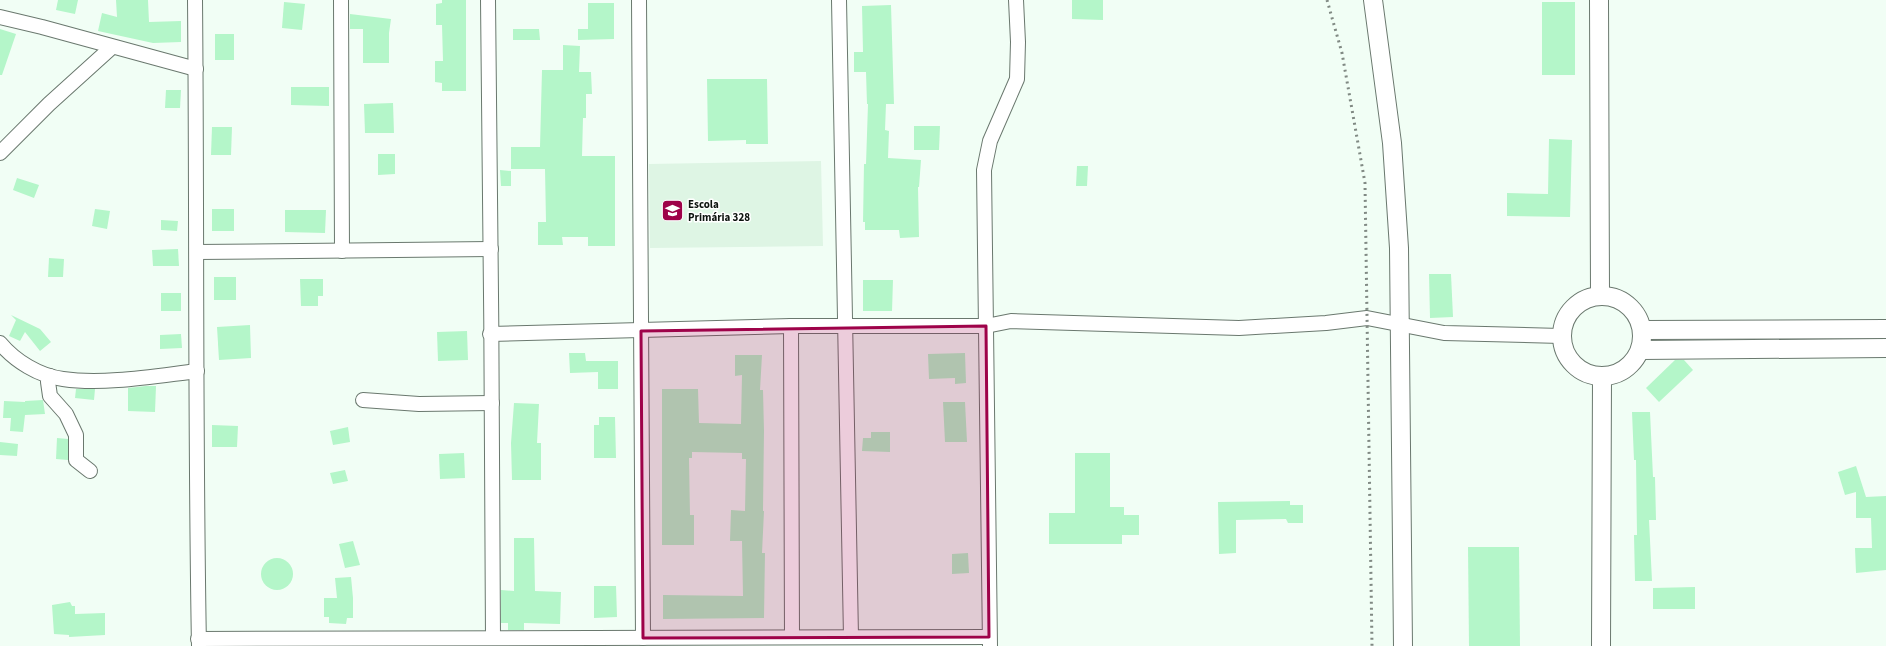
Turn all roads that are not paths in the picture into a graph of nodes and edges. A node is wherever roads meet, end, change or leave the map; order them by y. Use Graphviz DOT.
graph roads {
  1 [pos="196,0"];
  2 [pos="341,0"];
  3 [pos="488,0"];
  4 [pos="639,0"];
  5 [pos="839,0"];
  6 [pos="1016,0"];
  7 [pos="1373,0"];
  8 [pos="1599,0"];
  9 [pos="0,17"];
  10 [pos="112,47"];
  11 [pos="196,69"];
  12 [pos="0,153"];
  13 [pos="491,249"];
  14 [pos="342,251"];
  15 [pos="197,252"];
  16 [pos="1600,294"];
  17 [pos="1399,325"];
  18 [pos="791,326"];
  19 [pos="845,326"];
  20 [pos="986,326"];
  21 [pos="1886,329"];
  22 [pos="1643,330"];
  23 [pos="641,331"];
  24 [pos="490,334"];
  25 [pos="1561,336"];
  26 [pos="0,343"];
  27 [pos="1886,348"];
  28 [pos="1641,350"];
  29 [pos="197,371"];
  30 [pos="50,376"];
  31 [pos="1602,377"];
  32 [pos="363,400"];
  33 [pos="492,403"];
  34 [pos="90,472"];
  35 [pos="792,637"];
  36 [pos="851,637"];
  37 [pos="493,638"];
  38 [pos="643,638"];
  39 [pos="989,641"];
  40 [pos="198,642"];
  41 [pos="1403,646"];
  42 [pos="1601,646"];
  1 -- 11 [label="street"];
  2 -- 14 [label="street"];
  3 -- 13 [label="street"];
  4 -- 23 [label="street"];
  5 -- 19 [label="street"];
  6 -- 20 [label="street"];
  7 -- 17 [label="street"];
  8 -- 16 [label="street"];
  9 -- 10 [label="street"];
  10 -- 11 [label="street"];
  10 -- 12 [label="street"];
  11 -- 15 [label="street"];
  13 -- 14 [label="street"];
  13 -- 24 [label="street"];
  14 -- 15 [label="street"];
  15 -- 29 [label="street"];
  16 -- 22 [label="street"];
  16 -- 25 [label="street"];
  17 -- 20 [label="street"];
  17 -- 25 [label="street"];
  17 -- 41 [label="street"];
  18 -- 19 [label="street"];
  18 -- 23 [label="street"];
  18 -- 35 [label="street"];
  19 -- 20 [label="street"];
  19 -- 36 [label="street"];
  20 -- 39 [label="street"];
  21 -- 22 [label="street"];
  22 -- 28 [label="street"];
  23 -- 24 [label="street"];
  23 -- 38 [label="street"];
  24 -- 33 [label="street"];
  25 -- 31 [label="street"];
  26 -- 30 [label="street"];
  27 -- 28 [label="street"];
  28 -- 31 [label="street"];
  29 -- 30 [label="street"];
  29 -- 40 [label="street"];
  30 -- 34 [label="street"];
  31 -- 42 [label="street"];
  32 -- 33 [label="street"];
  33 -- 37 [label="street"];
  35 -- 36 [label="street"];
  35 -- 38 [label="street"];
  36 -- 39 [label="street"];
  37 -- 38 [label="street"];
  37 -- 40 [label="street"];
}
